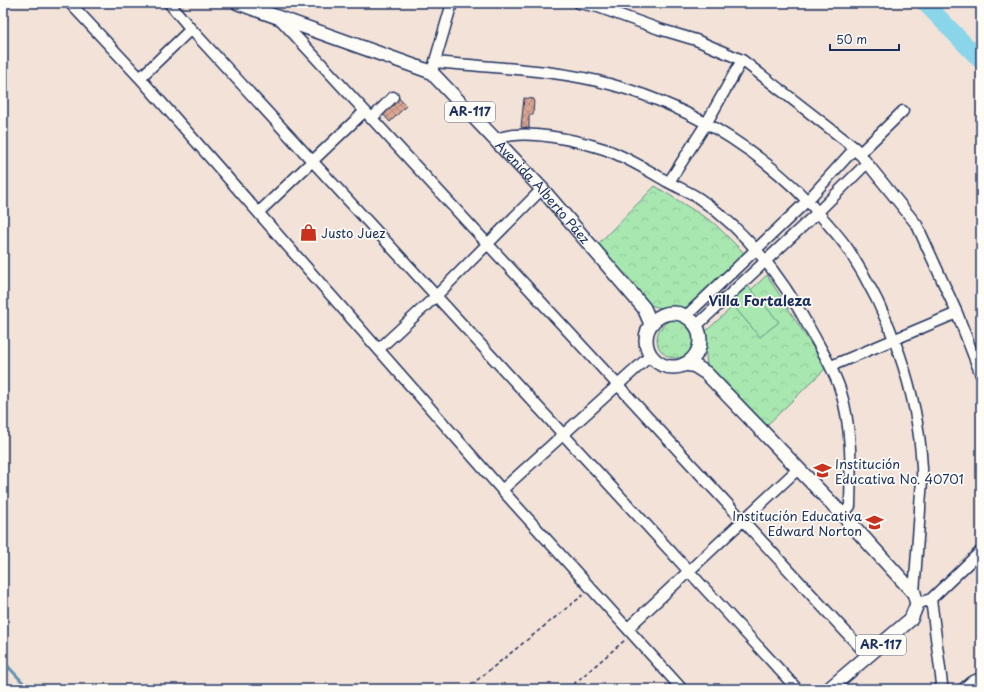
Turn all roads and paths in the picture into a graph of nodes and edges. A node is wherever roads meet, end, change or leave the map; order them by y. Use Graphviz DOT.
graph roads {
  1 [pos="70,3"];
  2 [pos="169,3"];
  3 [pos="238,3"];
  4 [pos="452,3"];
  5 [pos="579,3"];
  6 [pos="277,16"];
  7 [pos="191,29"];
  8 [pos="742,60"];
  9 [pos="433,67"];
  10 [pos="140,78"];
  11 [pos="393,97"];
  12 [pos="903,112"];
  13 [pos="368,115"];
  14 [pos="706,124"];
  15 [pos="497,140"];
  16 [pos="857,151"];
  17 [pos="312,161"];
  18 [pos="867,163"];
  19 [pos="669,182"];
  20 [pos="542,188"];
  21 [pos="808,200"];
  22 [pos="259,212"];
  23 [pos="818,212"];
  24 [pos="487,243"];
  25 [pos="756,251"];
  26 [pos="766,261"];
  27 [pos="436,296"];
  28 [pos="957,313"];
  29 [pos="686,316"];
  30 [pos="656,320"];
  31 [pos="696,326"];
  32 [pos="895,340"];
  33 [pos="379,349"];
  34 [pos="698,350"];
  35 [pos="651,355"];
  36 [pos="685,364"];
  37 [pos="831,366"];
  38 [pos="706,373"];
  39 [pos="981,375"];
  40 [pos="618,384"];
  41 [pos="563,435"];
  42 [pos="798,469"];
  43 [pos="502,490"];
  44 [pos="843,515"];
  45 [pos="744,520"];
  46 [pos="981,551"];
  47 [pos="688,571"];
  48 [pos="591,588"];
  49 [pos="916,598"];
  50 [pos="932,599"];
  51 [pos="631,631"];
  52 [pos="868,656"];
  53 [pos="981,678"];
  54 [pos="466,689"];
  55 [pos="568,689"];
  56 [pos="681,689"];
  57 [pos="797,689"];
  58 [pos="829,689"];
  59 [pos="940,689"];
  60 [pos="963,689"];
  1 -- 10 [label="street"];
  2 -- 7 [label="street"];
  3 -- 6 [label="main road, Avenida Alberto Páez / AR-117"];
  4 -- 9 [label="street"];
  5 -- 8 [label="street"];
  6 -- 9 [label="main road, Avenida Alberto Páez / AR-117"];
  6 -- 13 [label="street"];
  7 -- 10 [label="street"];
  7 -- 17 [label="street"];
  8 -- 14 [label="street"];
  8 -- 16 [label="street"];
  9 -- 14 [label="street"];
  9 -- 15 [label="main road, Avenida Alberto Páez / AR-117"];
  10 -- 22 [label="street"];
  11 -- 13 [label="street"];
  12 -- 16 [label="street"];
  13 -- 17 [label="street"];
  13 -- 24 [label="street"];
  14 -- 19 [label="street"];
  14 -- 21 [label="street"];
  15 -- 19 [label="street"];
  15 -- 20 [label="main road, Avenida Alberto Páez / AR-117"];
  16 -- 18 [label="street"];
  16 -- 21 [label="street"];
  17 -- 22 [label="street"];
  17 -- 27 [label="street"];
  18 -- 23 [label="street"];
  18 -- 28 [label="street"];
  19 -- 25 [label="street"];
  20 -- 24 [label="street"];
  20 -- 30 [label="main road, Avenida Alberto Páez / AR-117"];
  21 -- 23 [label="street"];
  21 -- 25 [label="street"];
  22 -- 33 [label="street"];
  23 -- 26 [label="street"];
  23 -- 32 [label="street"];
  24 -- 27 [label="street"];
  24 -- 40 [label="street"];
  25 -- 26 [label="street"];
  25 -- 29 [label="street"];
  26 -- 31 [label="street"];
  26 -- 37 [label="street"];
  27 -- 33 [label="street"];
  27 -- 41 [label="street"];
  28 -- 32 [label="street"];
  28 -- 39 [label="street"];
  29 -- 30 [label="main road, AR-117"];
  29 -- 31 [label="main road"];
  30 -- 35 [label="main road"];
  31 -- 34 [label="main road"];
  32 -- 37 [label="street"];
  32 -- 49 [label="street"];
  33 -- 43 [label="street"];
  34 -- 36 [label="main road"];
  34 -- 38 [label="main road"];
  35 -- 36 [label="main road"];
  35 -- 40 [label="street"];
  36 -- 38 [label="main road"];
  37 -- 44 [label="street"];
  38 -- 42 [label="main road"];
  40 -- 41 [label="street"];
  40 -- 45 [label="street"];
  41 -- 43 [label="street"];
  41 -- 47 [label="street"];
  42 -- 44 [label="main road"];
  42 -- 45 [label="street"];
  43 -- 48 [label="street"];
  44 -- 49 [label="main road"];
  45 -- 47 [label="street"];
  45 -- 52 [label="street"];
  46 -- 50 [label="street"];
  47 -- 51 [label="street"];
  47 -- 57 [label="street"];
  48 -- 51 [label="street"];
  48 -- 54 [label="path"];
  49 -- 50 [label="street"];
  49 -- 52 [label="main road, AR-117"];
  50 -- 59 [label="street"];
  51 -- 55 [label="path"];
  51 -- 56 [label="street"];
  52 -- 58 [label="main road, AR-117"];
  53 -- 60 [label="street"];
}
